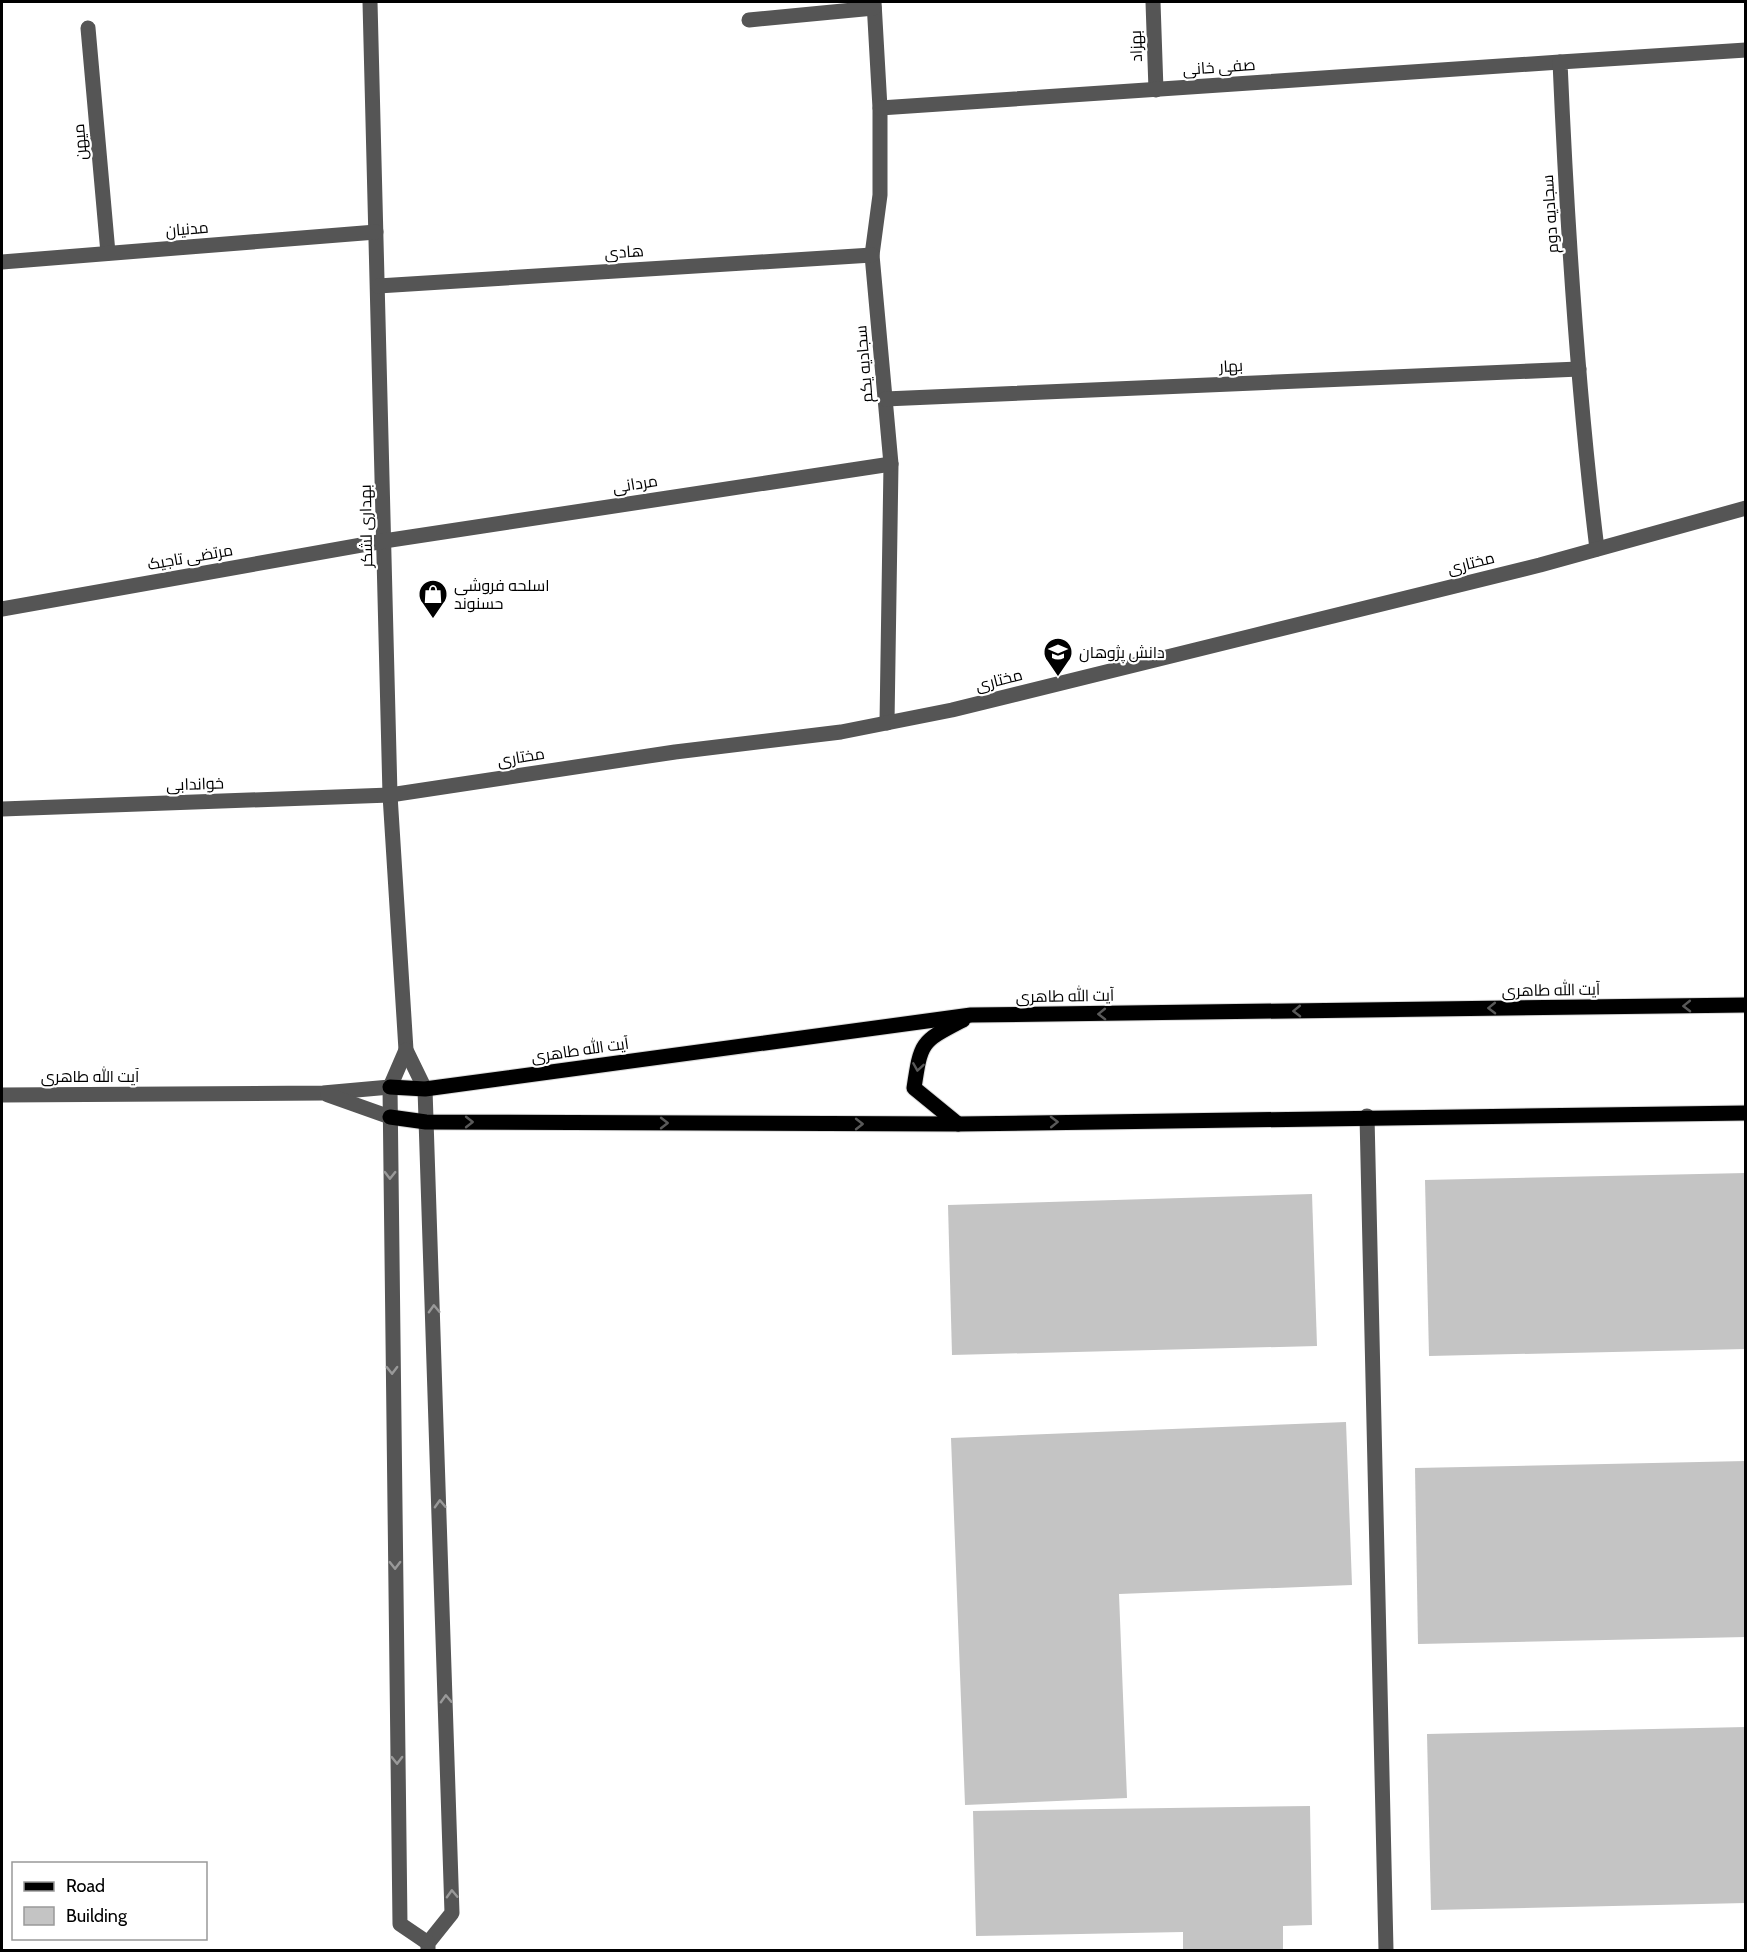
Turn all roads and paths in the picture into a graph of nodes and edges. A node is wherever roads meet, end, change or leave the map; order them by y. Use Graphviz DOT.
graph roads {
  1 [pos="370,2"];
  2 [pos="1153,2"];
  3 [pos="874,5"];
  4 [pos="749,20"];
  5 [pos="88,28"];
  6 [pos="1746,50"];
  7 [pos="1560,62"];
  8 [pos="1156,90"];
  9 [pos="880,108"];
  10 [pos="376,232"];
  11 [pos="108,253"];
  12 [pos="872,255"];
  13 [pos="2,262"];
  14 [pos="378,286"];
  15 [pos="1579,369"];
  16 [pos="885,399"];
  17 [pos="891,464"];
  18 [pos="1746,508"];
  19 [pos="384,541"];
  20 [pos="1597,549"];
  21 [pos="2,609"];
  22 [pos="887,723"];
  23 [pos="390,795"];
  24 [pos="2,809"];
  25 [pos="1746,1005"];
  26 [pos="971,1015"];
  27 [pos="406,1050"];
  28 [pos="390,1087"];
  29 [pos="425,1089"];
  30 [pos="323,1093"];
  31 [pos="2,1095"];
  32 [pos="1746,1113"];
  33 [pos="1367,1116"];
  34 [pos="390,1117"];
  35 [pos="426,1122"];
  36 [pos="958,1124"];
  37 [pos="428,1947"];
  38 [pos="1386,1950"];
  1 -- 10 [label="street, بهداری لشکر"];
  2 -- 8 [label="street, بهزاد"];
  3 -- 4 [label="street"];
  3 -- 9 [label="street, سجادیه یکم"];
  5 -- 11 [label="street, میهن"];
  6 -- 7 [label="street"];
  7 -- 8 [label="street, صفی خانی"];
  7 -- 15 [label="street, سجادیه دوم"];
  8 -- 9 [label="street, صفی خانی"];
  9 -- 12 [label="street, سجادیه یکم"];
  10 -- 11 [label="street, مدنیان"];
  10 -- 14 [label="street, بهداری لشکر"];
  11 -- 13 [label="street, مدنیان"];
  12 -- 14 [label="street, هادی"];
  12 -- 16 [label="street, سجادیه یکم"];
  14 -- 19 [label="street, بهداری لشکر"];
  15 -- 16 [label="street, بهار"];
  15 -- 20 [label="street, سجادیه دوم"];
  16 -- 17 [label="street, سجادیه یکم"];
  17 -- 19 [label="street, مردانی"];
  17 -- 22 [label="street, سجادیه یکم"];
  18 -- 20 [label="street, مختاری"];
  19 -- 21 [label="street, مرتضی تاجیک"];
  19 -- 23 [label="street, بهداری لشکر"];
  20 -- 22 [label="street, مختاری"];
  22 -- 23 [label="street, مختاری"];
  23 -- 24 [label="street, خواندابی"];
  23 -- 27 [label="street, بهداری لشکر"];
  25 -- 26 [label="main road, آیت الله طاهری, one-way"];
  26 -- 29 [label="main road, آیت الله طاهری"];
  26 -- 36 [label="main road, one-way"];
  27 -- 28 [label="street, بهداری لشکر"];
  27 -- 29 [label="street, بهداری لشکر"];
  28 -- 29 [label="main road, آیت الله طاهری"];
  28 -- 30 [label="street, آیت الله طاهری"];
  28 -- 34 [label="street, بهداری لشکر"];
  29 -- 35 [label="street, بهداری لشکر"];
  30 -- 31 [label="street, آیت الله طاهری"];
  30 -- 34 [label="street"];
  32 -- 33 [label="main road"];
  36 -- 33 [label="main road, one-way"];
  33 -- 38 [label="street"];
  34 -- 35 [label="main road"];
  34 -- 37 [label="street, بهداری لشکر, one-way"];
  35 -- 36 [label="main road, one-way"];
  37 -- 35 [label="street, بهداری لشکر, one-way"];
}
